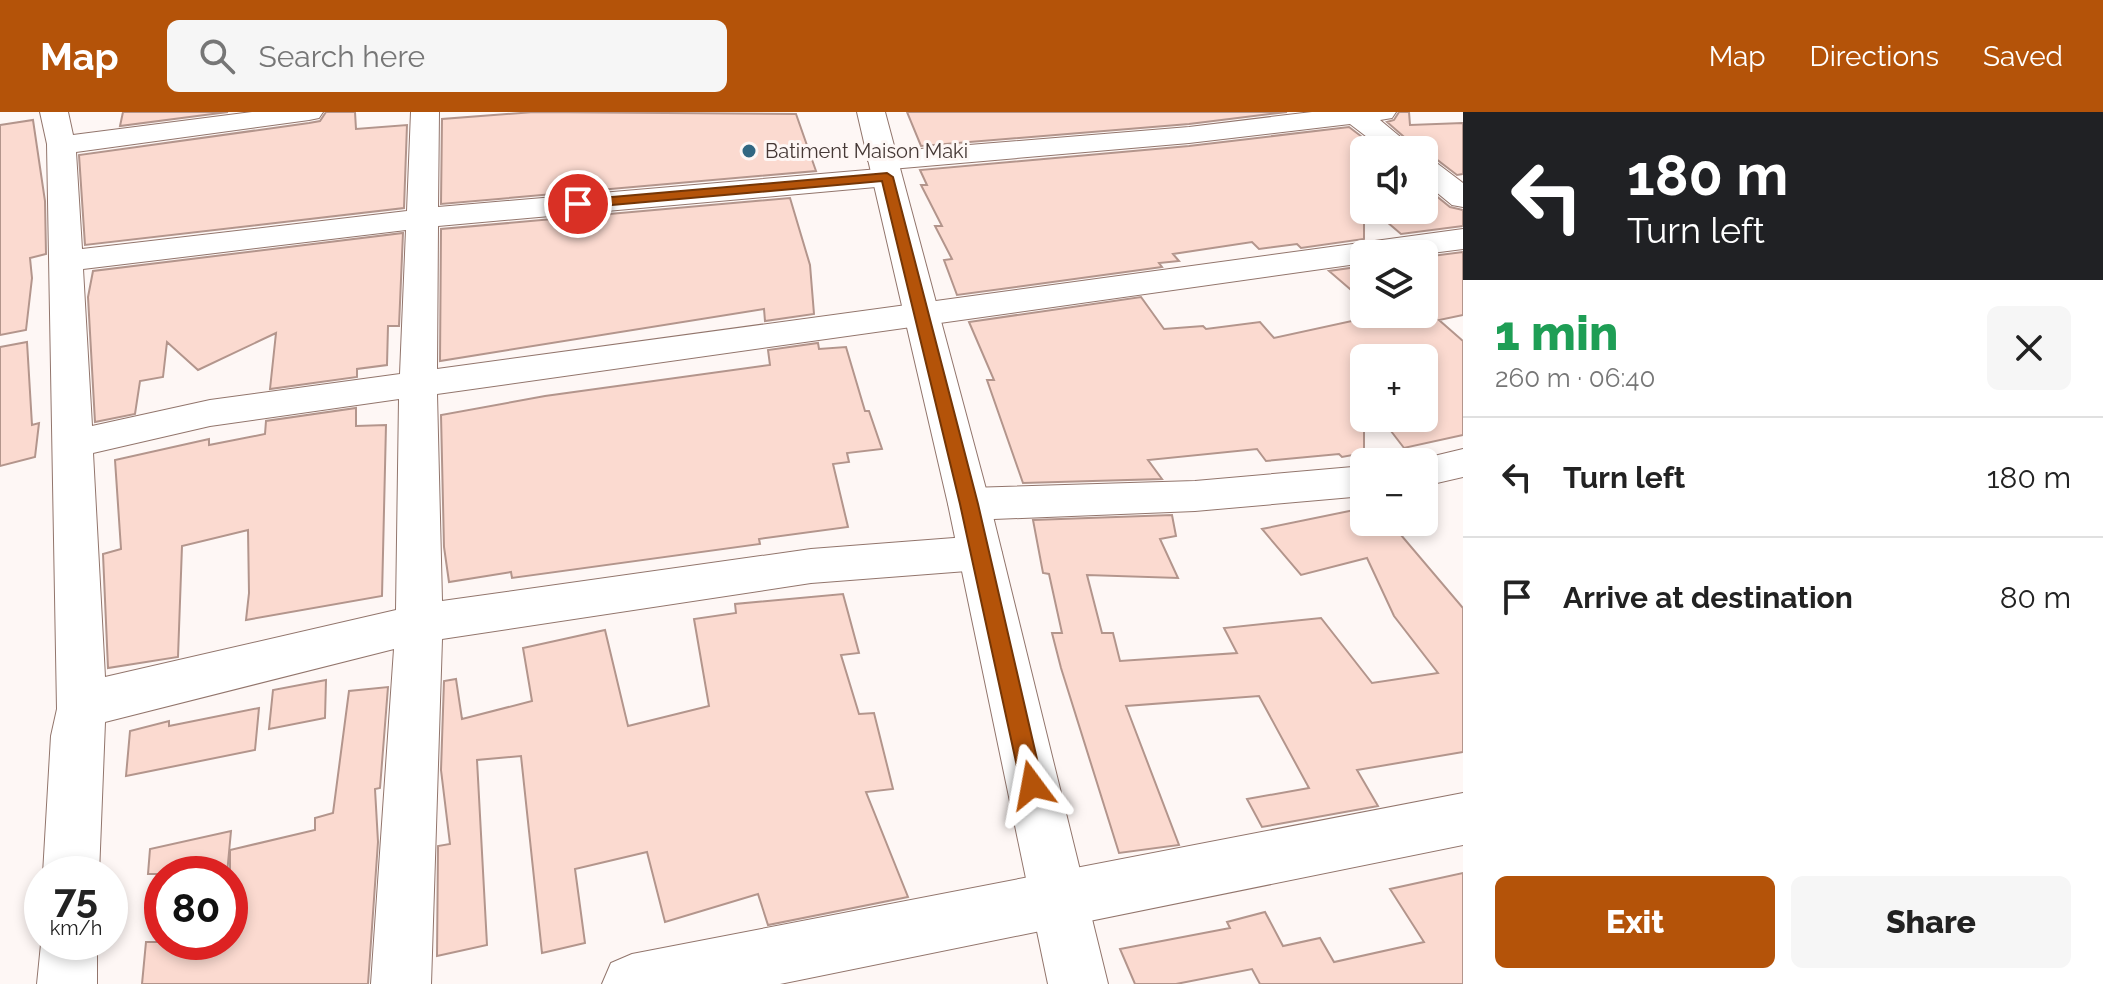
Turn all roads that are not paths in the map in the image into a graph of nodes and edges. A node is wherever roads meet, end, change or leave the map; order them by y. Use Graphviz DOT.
graph roads {
  1 [pos="309,112"];
  2 [pos="425,112"];
  3 [pos="871,112"];
  4 [pos="1368,114"];
  5 [pos="58,128"];
  6 [pos="1389,136"];
  7 [pos="885,169"];
  8 [pos="1438,178"];
  9 [pos="1463,198"];
  10 [pos="424,218"];
  11 [pos="1463,239"];
  12 [pos="66,261"];
  13 [pos="923,314"];
  14 [pos="418,385"];
  15 [pos="71,444"];
  16 [pos="1463,463"];
  17 [pos="1438,468"];
  18 [pos="1350,482"];
  19 [pos="969,504"];
  20 [pos="980,553"];
  21 [pos="419,624"];
  22 [pos="82,709"];
  23 [pos="1463,819"];
  24 [pos="72,856"];
  25 [pos="1058,901"];
  26 [pos="68,960"];
  27 [pos="67,984"];
  28 [pos="401,984"];
  29 [pos="632,984"];
  30 [pos="1078,984"];
  1 -- 5 [label="main road"];
  2 -- 10 [label="main road"];
  3 -- 7 [label="main road"];
  4 -- 6 [label="main road"];
  4 -- 7 [label="main road"];
  5 -- 12 [label="main road"];
  7 -- 10 [label="main road"];
  7 -- 13 [label="main road"];
  8 -- 9 [label="main road"];
  10 -- 12 [label="main road"];
  10 -- 14 [label="main road"];
  11 -- 13 [label="main road"];
  12 -- 15 [label="main road"];
  13 -- 14 [label="main road"];
  13 -- 19 [label="main road"];
  14 -- 15 [label="main road"];
  14 -- 21 [label="main road"];
  15 -- 22 [label="main road"];
  16 -- 17 [label="main road"];
  18 -- 19 [label="main road"];
  19 -- 20 [label="main road"];
  20 -- 21 [label="main road"];
  20 -- 25 [label="main road"];
  21 -- 22 [label="main road"];
  21 -- 28 [label="main road"];
  22 -- 24 [label="main road"];
  23 -- 25 [label="main road"];
  25 -- 29 [label="main road"];
  25 -- 30 [label="main road"];
  26 -- 27 [label="main road"];
}
